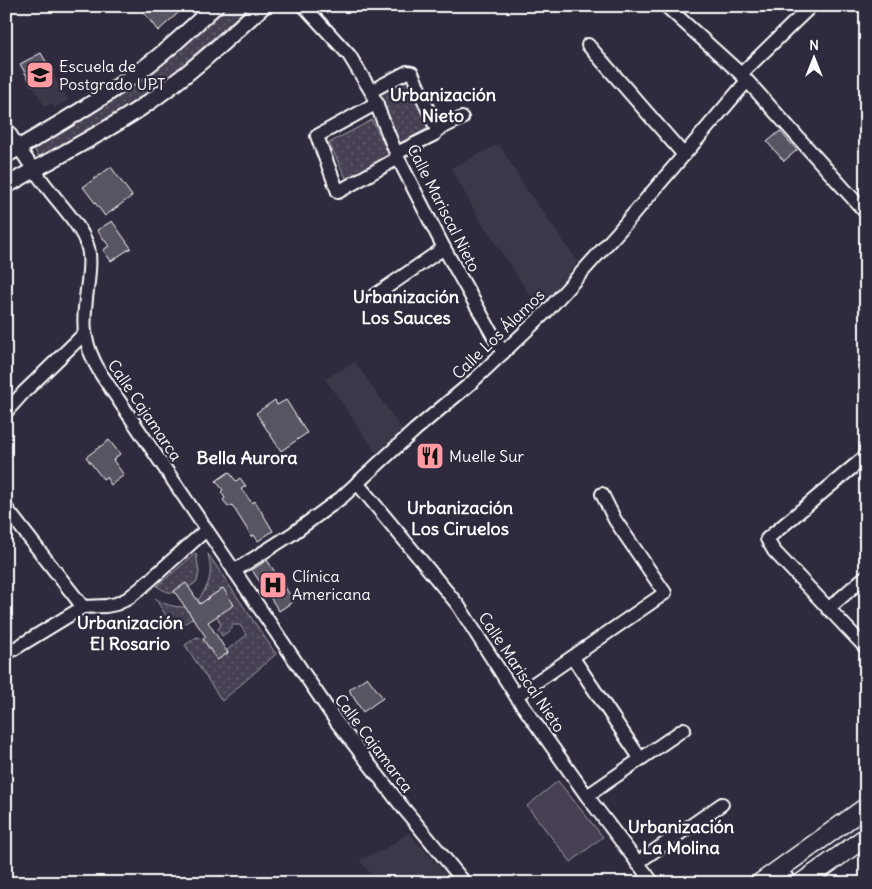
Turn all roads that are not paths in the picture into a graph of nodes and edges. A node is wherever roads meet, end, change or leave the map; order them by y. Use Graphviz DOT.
graph roads {
  1 [pos="215,6"];
  2 [pos="304,6"];
  3 [pos="811,6"];
  4 [pos="261,7"];
  5 [pos="669,7"];
  6 [pos="588,45"];
  7 [pos="744,78"];
  8 [pos="374,97"];
  9 [pos="462,118"];
  10 [pos="6,128"];
  11 [pos="437,130"];
  12 [pos="12,151"];
  13 [pos="684,155"];
  14 [pos="398,156"];
  15 [pos="34,170"];
  16 [pos="6,186"];
  17 [pos="866,213"];
  18 [pos="444,248"];
  19 [pos="374,296"];
  20 [pos="84,334"];
  21 [pos="503,353"];
  22 [pos="6,412"];
  23 [pos="866,456"];
  24 [pos="357,484"];
  25 [pos="602,494"];
  26 [pos="6,508"];
  27 [pos="206,530"];
  28 [pos="234,571"];
  29 [pos="866,576"];
  30 [pos="83,607"];
  31 [pos="828,609"];
  32 [pos="866,648"];
  33 [pos="6,654"];
  34 [pos="573,658"];
  35 [pos="516,696"];
  36 [pos="684,729"];
  37 [pos="640,758"];
  38 [pos="587,796"];
  39 [pos="722,804"];
  40 [pos="866,807"];
  41 [pos="866,836"];
  42 [pos="636,863"];
  43 [pos="780,868"];
  44 [pos="465,883"];
  45 [pos="653,883"];
  46 [pos="760,883"];
  47 [pos="790,883"];
  48 [pos="801,883"];
  1 -- 12 [label="main road"];
  2 -- 8 [label="street, Calle Mariscal Nieto"];
  3 -- 7 [label="street, Calle Los Álamos"];
  4 -- 15 [label="main road"];
  5 -- 7 [label="street"];
  6 -- 13 [label="street"];
  7 -- 13 [label="street, Calle Los Álamos"];
  7 -- 17 [label="street"];
  8 -- 11 [label="street"];
  8 -- 14 [label="street, Calle Mariscal Nieto"];
  8 -- 14 [label="street"];
  9 -- 11 [label="street"];
  10 -- 12 [label="street, Calle Cajamarca"];
  11 -- 14 [label="street"];
  12 -- 15 [label="street, Calle Cajamarca"];
  13 -- 21 [label="street, Calle Los Álamos"];
  14 -- 18 [label="street, Calle Mariscal Nieto"];
  15 -- 16 [label="main road"];
  15 -- 20 [label="street, Calle Cajamarca"];
  18 -- 19 [label="street"];
  18 -- 21 [label="street, Calle Mariscal Nieto"];
  20 -- 22 [label="street"];
  20 -- 27 [label="street, Calle Cajamarca"];
  21 -- 24 [label="street, Calle Los Álamos"];
  23 -- 31 [label="street"];
  24 -- 28 [label="street, Calle Los Álamos"];
  24 -- 35 [label="street, Calle Mariscal Nieto"];
  25 -- 34 [label="street"];
  26 -- 30 [label="street"];
  27 -- 28 [label="street, Calle Cajamarca"];
  27 -- 30 [label="street"];
  28 -- 44 [label="street, Calle Cajamarca"];
  29 -- 31 [label="street"];
  30 -- 33 [label="street"];
  31 -- 32 [label="street"];
  34 -- 35 [label="street"];
  34 -- 37 [label="street"];
  35 -- 38 [label="street, Calle Mariscal Nieto"];
  36 -- 37 [label="street"];
  37 -- 38 [label="street"];
  38 -- 42 [label="street, Calle Mariscal Nieto"];
  39 -- 42 [label="street"];
  40 -- 43 [label="highway"];
  41 -- 48 [label="highway"];
  42 -- 45 [label="street, Calle Mariscal Nieto"];
  43 -- 46 [label="highway"];
  43 -- 47 [label="street"];
}
